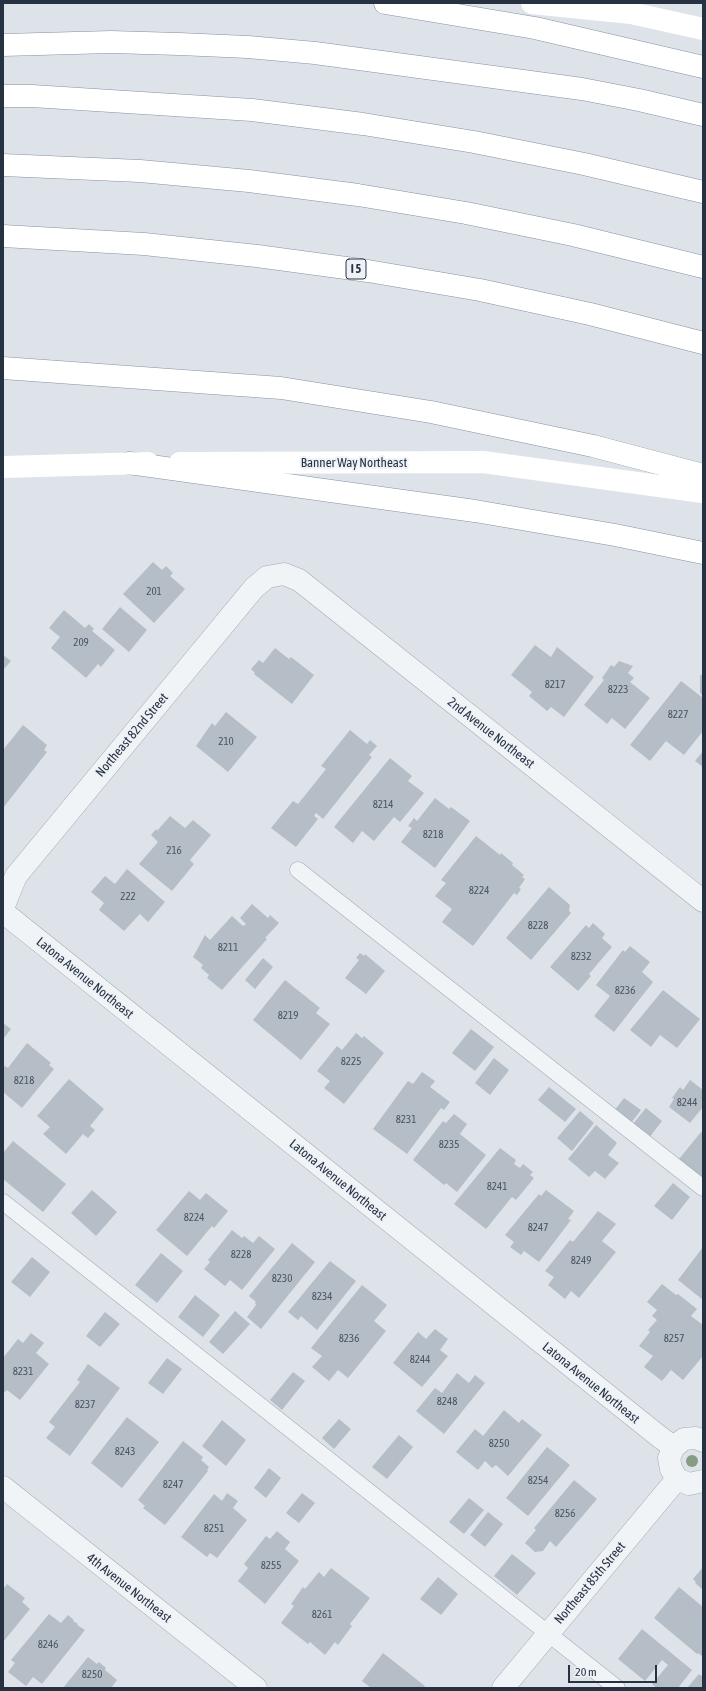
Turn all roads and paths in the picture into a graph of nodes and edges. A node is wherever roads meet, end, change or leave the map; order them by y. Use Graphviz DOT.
graph roads {
  1 [pos="385,3"];
  2 [pos="532,3"];
  3 [pos="703,29"];
  4 [pos="3,45"];
  5 [pos="703,66"];
  6 [pos="3,96"];
  7 [pos="703,116"];
  8 [pos="3,165"];
  9 [pos="703,192"];
  10 [pos="3,236"];
  11 [pos="703,267"];
  12 [pos="703,343"];
  13 [pos="3,368"];
  14 [pos="129,463"];
  15 [pos="3,466"];
  16 [pos="703,475"];
  17 [pos="703,492"];
  18 [pos="703,553"];
  19 [pos="276,575"];
  20 [pos="298,870"];
  21 [pos="703,901"];
  22 [pos="3,908"];
  23 [pos="3,912"];
  24 [pos="703,1188"];
  25 [pos="3,1202"];
  26 [pos="703,1441"];
  27 [pos="674,1447"];
  28 [pos="677,1479"];
  29 [pos="703,1481"];
  30 [pos="3,1487"];
  31 [pos="548,1634"];
  32 [pos="256,1688"];
  33 [pos="503,1688"];
  34 [pos="617,1688"];
  1 -- 5 [label="main road"];
  2 -- 3 [label="main road"];
  4 -- 7 [label="main road"];
  6 -- 9 [label="main road"];
  8 -- 11 [label="main road"];
  10 -- 12 [label="main road, I 5"];
  13 -- 16 [label="main road"];
  14 -- 15 [label="main road, Banner Way Northeast"];
  14 -- 17 [label="main road, Banner Way Northeast"];
  14 -- 18 [label="main road"];
  19 -- 21 [label="street, 2nd Avenue Northeast"];
  19 -- 22 [label="street, Northeast 82nd Street"];
  20 -- 24 [label="lane"];
  23 -- 27 [label="street, Latona Avenue Northeast"];
  25 -- 31 [label="lane"];
  26 -- 27 [label="street"];
  27 -- 28 [label="street"];
  28 -- 29 [label="street"];
  28 -- 31 [label="street, Northeast 85th Street"];
  30 -- 32 [label="street, 4th Avenue Northeast"];
  31 -- 33 [label="street, Northeast 85th Street"];
  31 -- 34 [label="lane"];
}
